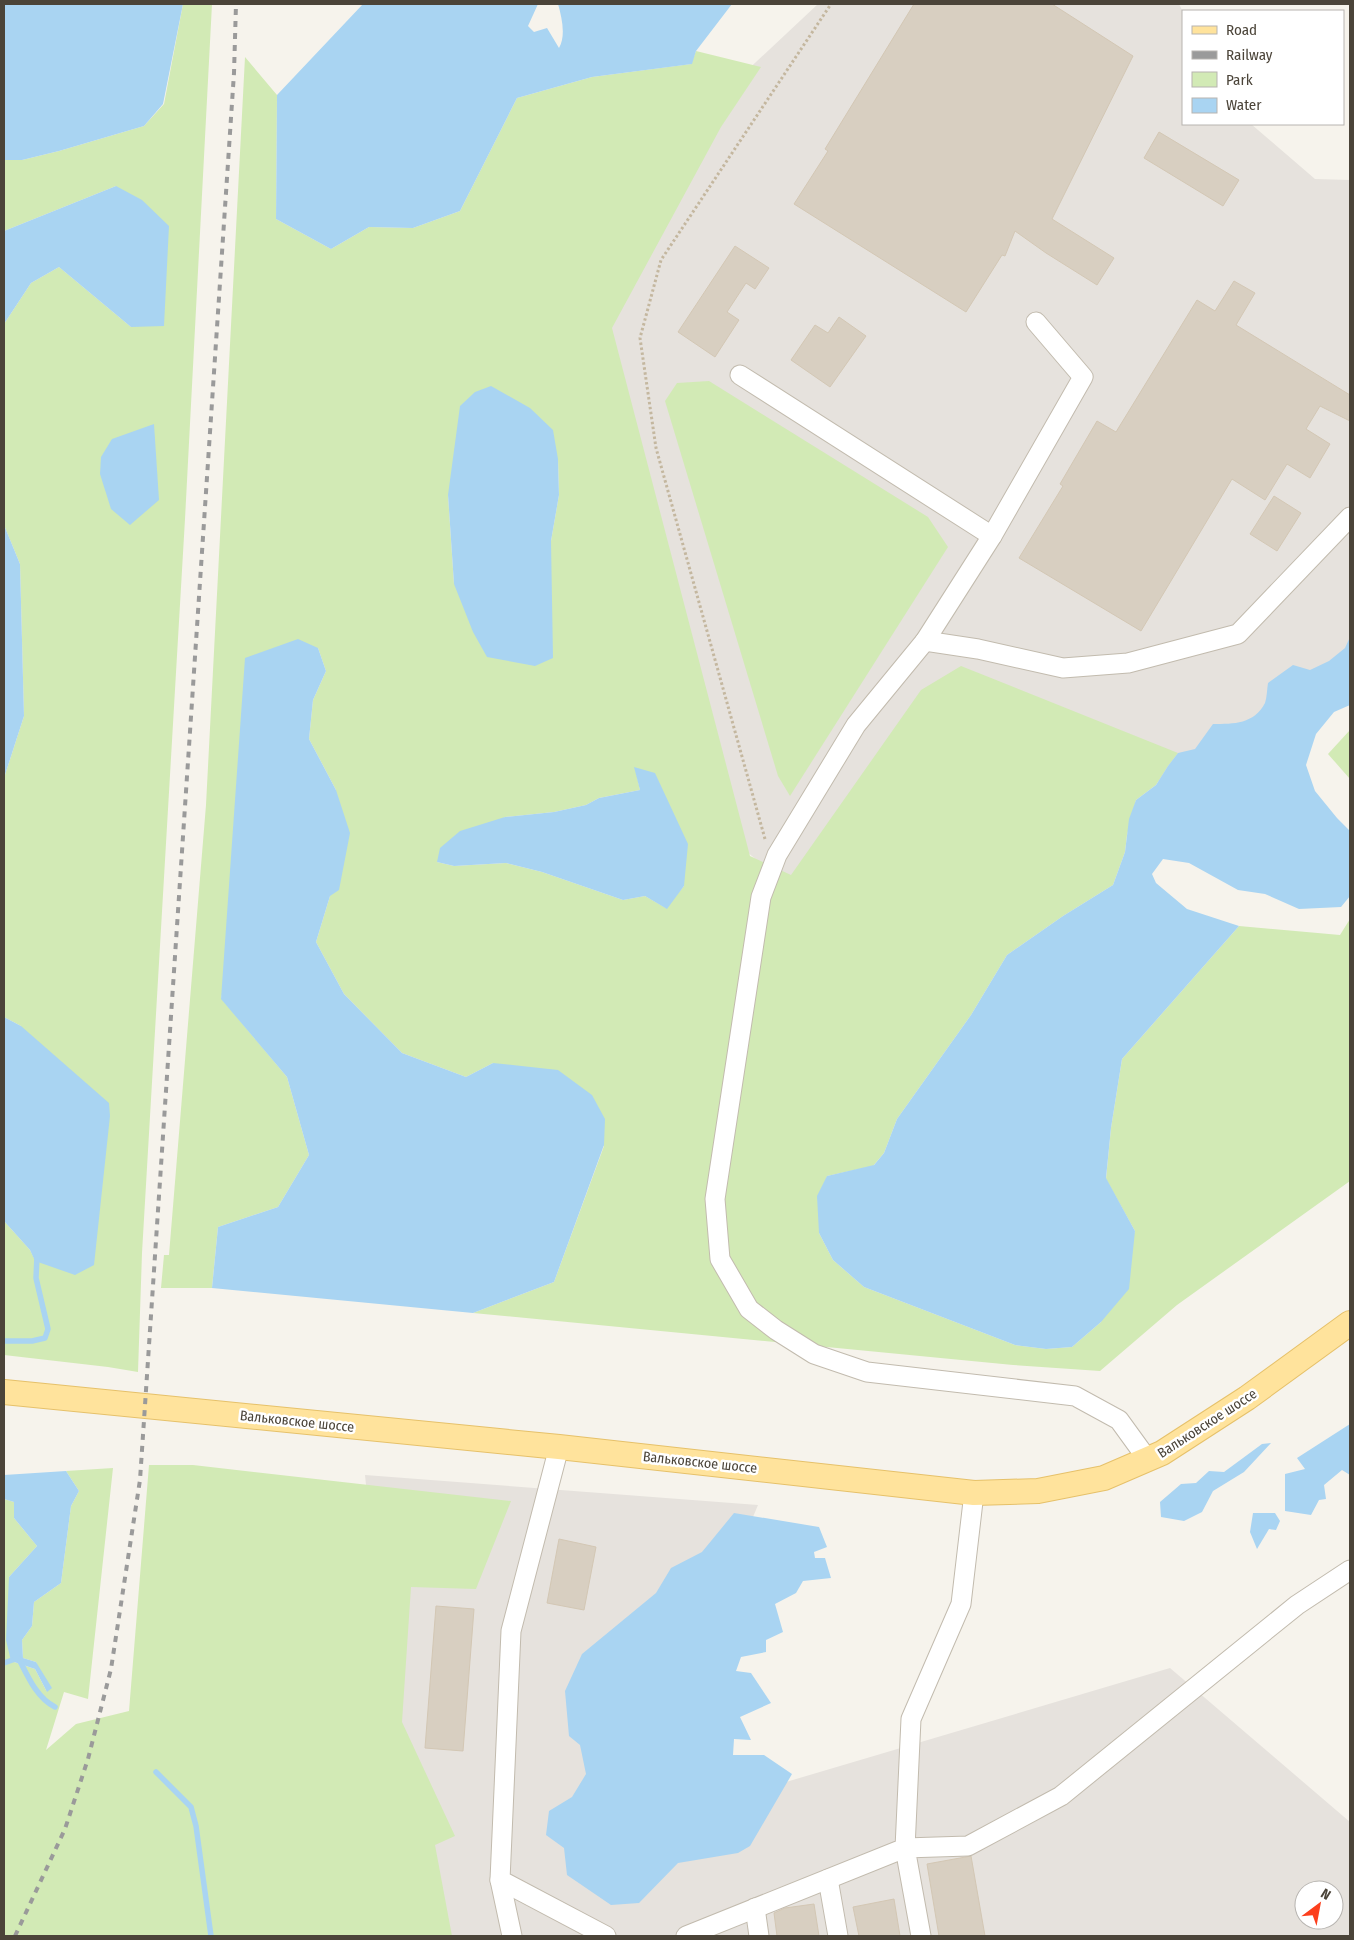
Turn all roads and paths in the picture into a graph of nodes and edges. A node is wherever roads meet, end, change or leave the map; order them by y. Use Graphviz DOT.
graph roads {
  1 [pos="831,4"];
  2 [pos="1036,322"];
  3 [pos="740,375"];
  4 [pos="1350,516"];
  5 [pos="992,536"];
  6 [pos="925,641"];
  7 [pos="777,855"];
  8 [pos="1350,1323"];
  9 [pos="4,1392"];
  10 [pos="559,1447"];
  11 [pos="1148,1460"];
  12 [pos="974,1493"];
  13 [pos="1350,1570"];
  14 [pos="905,1848"];
  15 [pos="828,1879"];
  16 [pos="500,1880"];
  17 [pos="755,1908"];
  18 [pos="512,1936"];
  19 [pos="606,1936"];
  20 [pos="689,1936"];
  21 [pos="759,1936"];
  22 [pos="838,1936"];
  23 [pos="921,1936"];
  1 -- 7 [label="path"];
  2 -- 5 [label="lane"];
  3 -- 5 [label="lane"];
  4 -- 6 [label="lane"];
  5 -- 6 [label="lane"];
  6 -- 7 [label="lane"];
  7 -- 11 [label="lane"];
  8 -- 11 [label="main road, Вальковское шоссе"];
  9 -- 10 [label="main road, Вальковское шоссе"];
  10 -- 12 [label="main road, Вальковское шоссе"];
  10 -- 16 [label="lane"];
  11 -- 12 [label="main road, Вальковское шоссе"];
  12 -- 14 [label="lane"];
  13 -- 14 [label="lane"];
  14 -- 15 [label="lane"];
  14 -- 23 [label="lane"];
  15 -- 17 [label="lane"];
  15 -- 22 [label="lane"];
  16 -- 18 [label="lane"];
  16 -- 19 [label="lane"];
  17 -- 20 [label="lane"];
  17 -- 21 [label="lane"];
}
